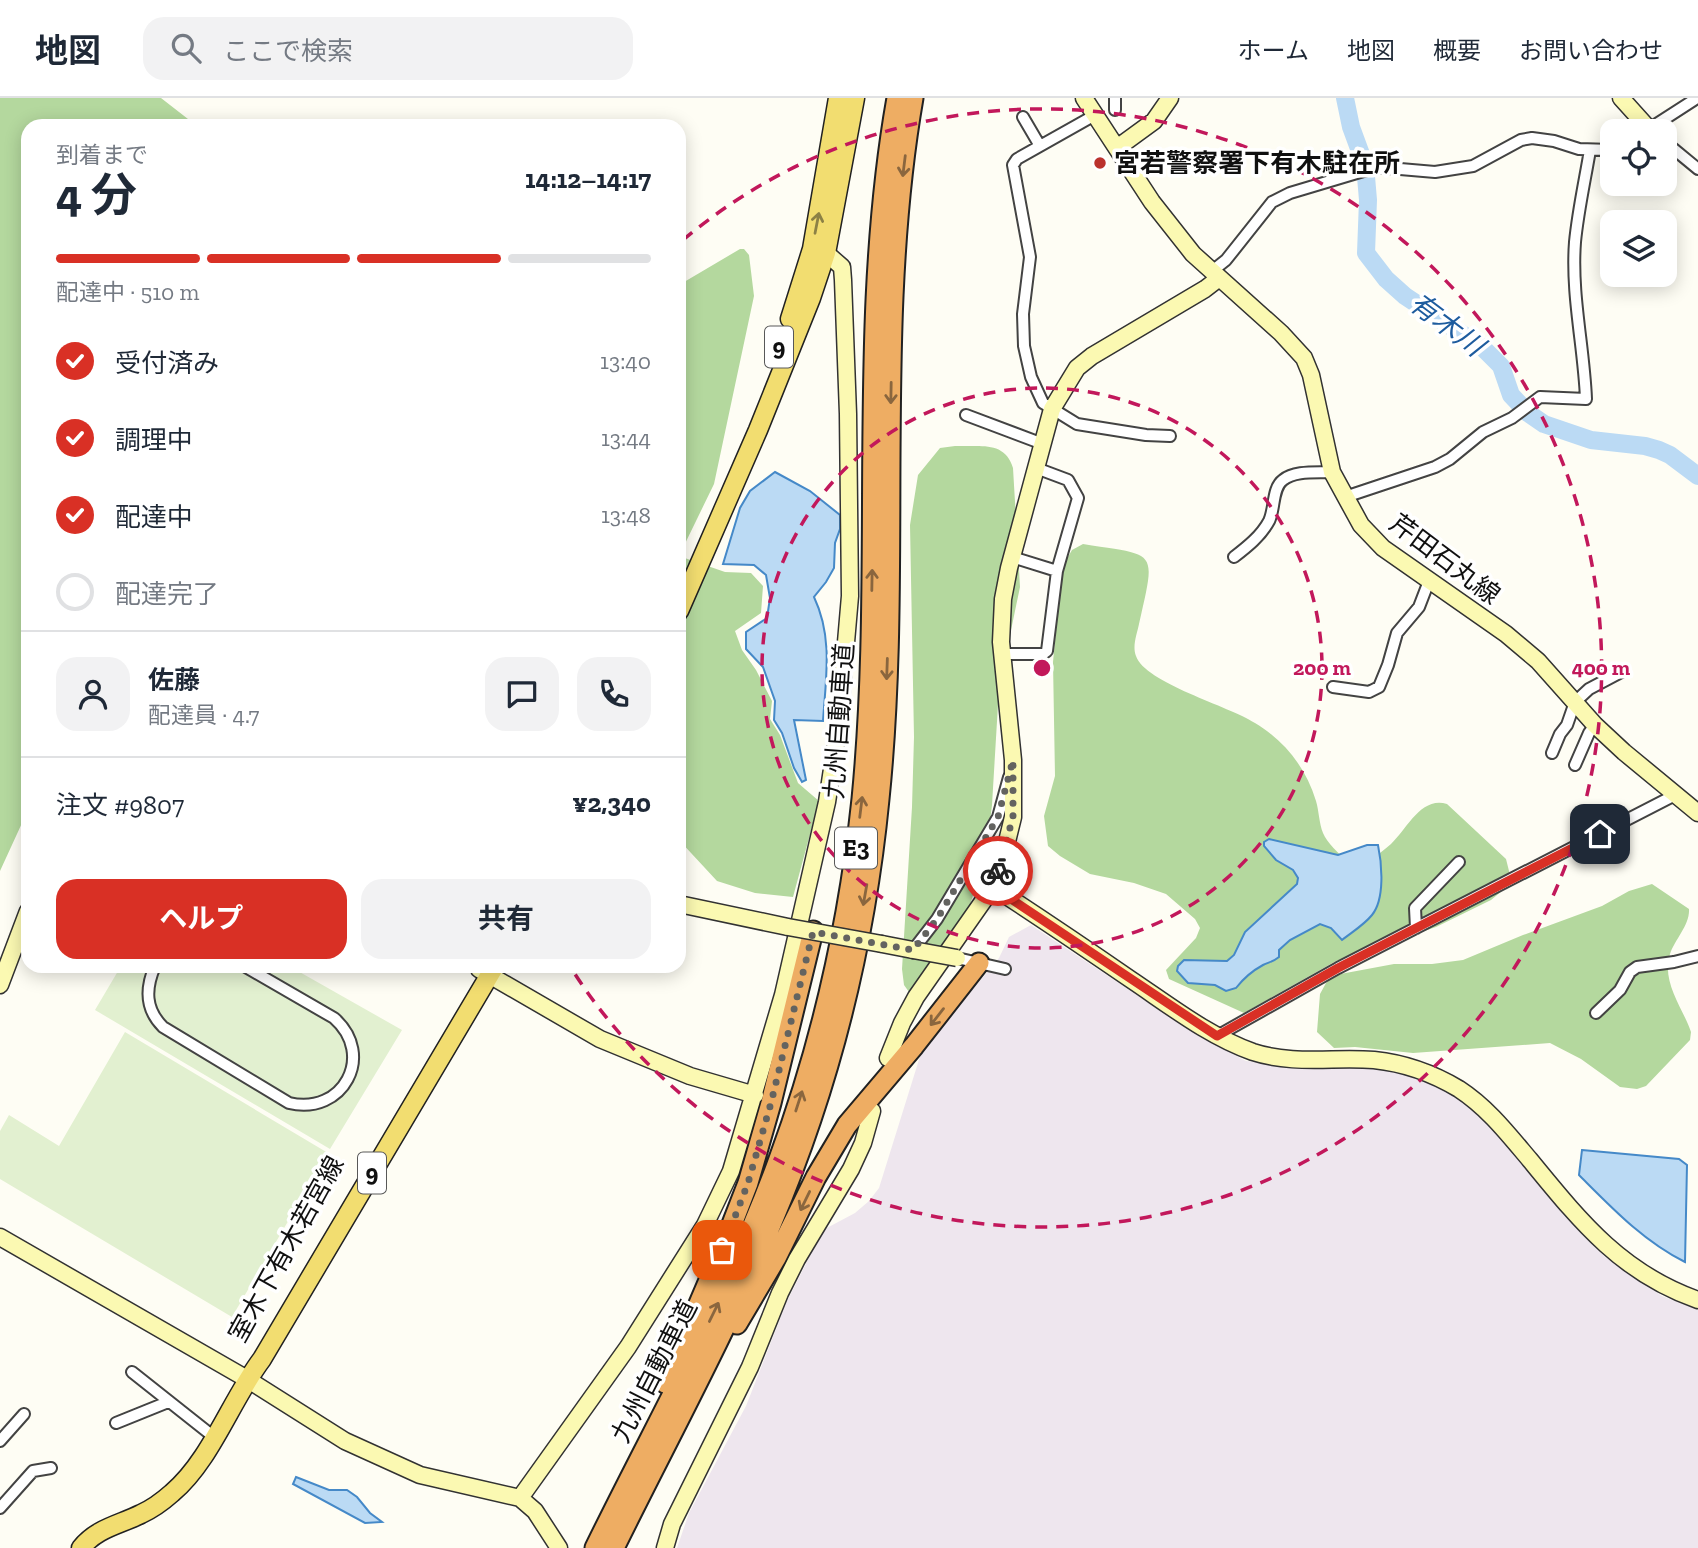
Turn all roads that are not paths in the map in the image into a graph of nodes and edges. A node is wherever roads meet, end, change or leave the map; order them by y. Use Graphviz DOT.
graph roads {
  1 [pos="838,98"];
  2 [pos="855,98"];
  3 [pos="897,98"];
  4 [pos="913,98"];
  5 [pos="1084,98"];
  6 [pos="1115,98"];
  7 [pos="1170,98"];
  8 [pos="1621,98"];
  9 [pos="1697,98"];
  10 [pos="1115,110"];
  11 [pos="1095,115"];
  12 [pos="1023,117"];
  13 [pos="1641,119"];
  14 [pos="1667,119"];
  15 [pos="1040,146"];
  16 [pos="1116,149"];
  17 [pos="1590,150"];
  18 [pos="1600,150"];
  19 [pos="1677,152"];
  20 [pos="1698,169"];
  21 [pos="826,253"];
  22 [pos="1214,276"];
  23 [pos="1052,409"];
  24 [pos="966,415"];
  25 [pos="1170,436"];
  26 [pos="1043,444"];
  27 [pos="1036,468"];
  28 [pos="1332,472"];
  29 [pos="1345,497"];
  30 [pos="1012,557"];
  31 [pos="1234,557"];
  32 [pos="686,568"];
  33 [pos="1057,571"];
  34 [pos="1429,581"];
  35 [pos="686,595"];
  36 [pos="1002,654"];
  37 [pos="1623,671"];
  38 [pos="1333,687"];
  39 [pos="1574,702"];
  40 [pos="1595,725"];
  41 [pos="1552,753"];
  42 [pos="1013,760"];
  43 [pos="1575,765"];
  44 [pos="1675,795"];
  45 [pos="1698,813"];
  46 [pos="1459,862"];
  47 [pos="993,887"];
  48 [pos="686,905"];
  49 [pos="1416,928"];
  50 [pos="21,930"];
  51 [pos="811,938"];
  52 [pos="913,950"];
  53 [pos="1698,956"];
  54 [pos="957,958"];
  55 [pos="979,963"];
  56 [pos="1005,969"];
  57 [pos="152,973"];
  58 [pos="256,973"];
  59 [pos="484,973"];
  60 [pos="493,973"];
  61 [pos="0,985"];
  62 [pos="1596,1013"];
  63 [pos="1217,1036"];
  64 [pos="888,1058"];
  65 [pos="755,1095"];
  66 [pos="872,1111"];
  67 [pos="0,1237"];
  68 [pos="1698,1300"];
  69 [pos="132,1372"];
  70 [pos="247,1379"];
  71 [pos="169,1402"];
  72 [pos="24,1414"];
  73 [pos="116,1423"];
  74 [pos="214,1437"];
  75 [pos="0,1441"];
  76 [pos="51,1468"];
  77 [pos="520,1498"];
  78 [pos="0,1508"];
  79 [pos="618,1541"];
  80 [pos="81,1548"];
  81 [pos="559,1548"];
  82 [pos="595,1548"];
  83 [pos="665,1548"];
  32 -- 1 [label="main road, 9, one-way"];
  2 -- 21 [label="main road, 9"];
  82 -- 3 [label="highway, 九州自動車道 / E3, one-way"];
  4 -- 79 [label="highway, 九州自動車道 / E3, one-way"];
  5 -- 11 [label="street, 芹田石丸線"];
  6 -- 10 [label="street"];
  7 -- 16 [label="street"];
  8 -- 13 [label="street"];
  9 -- 14 [label="street"];
  11 -- 15 [label="street"];
  11 -- 16 [label="street, 芹田石丸線"];
  12 -- 15 [label="street"];
  15 -- 23 [label="street"];
  16 -- 22 [label="street, 芹田石丸線"];
  17 -- 18 [label="street"];
  17 -- 22 [label="street"];
  17 -- 29 [label="street"];
  19 -- 20 [label="street"];
  21 -- 35 [label="main road, 9"];
  21 -- 65 [label="street"];
  22 -- 23 [label="street"];
  22 -- 28 [label="street, 芹田石丸線"];
  23 -- 25 [label="street"];
  23 -- 26 [label="street"];
  24 -- 26 [label="street"];
  26 -- 27 [label="street"];
  27 -- 30 [label="street"];
  27 -- 33 [label="street"];
  28 -- 29 [label="street, 芹田石丸線"];
  28 -- 31 [label="street"];
  29 -- 34 [label="street, 芹田石丸線"];
  30 -- 33 [label="street"];
  30 -- 36 [label="street"];
  33 -- 36 [label="street"];
  34 -- 38 [label="street"];
  34 -- 39 [label="street, 芹田石丸線"];
  36 -- 42 [label="street"];
  37 -- 39 [label="street"];
  39 -- 40 [label="street, 芹田石丸線"];
  39 -- 41 [label="street"];
  40 -- 43 [label="street"];
  40 -- 44 [label="street, 芹田石丸線"];
  42 -- 47 [label="street"];
  42 -- 52 [label="street"];
  44 -- 45 [label="street, 芹田石丸線"];
  44 -- 49 [label="street"];
  46 -- 49 [label="street"];
  47 -- 63 [label="street"];
  47 -- 64 [label="street"];
  48 -- 51 [label="street, bridge"];
  49 -- 63 [label="street"];
  50 -- 61 [label="street"];
  51 -- 52 [label="street, bridge"];
  51 -- 82 [label="highway"];
  52 -- 54 [label="street, bridge"];
  53 -- 62 [label="street"];
  54 -- 55 [label="street"];
  55 -- 56 [label="street"];
  55 -- 79 [label="highway, one-way"];
  57 -- 58 [label="street"];
  59 -- 70 [label="main road, 室木下有木若宮線 / 9"];
  60 -- 65 [label="street"];
  63 -- 68 [label="street"];
  65 -- 77 [label="street"];
  66 -- 83 [label="street"];
  67 -- 70 [label="street"];
  69 -- 71 [label="street"];
  70 -- 74 [label="main road, 室木下有木若宮線 / 9"];
  70 -- 77 [label="street"];
  71 -- 73 [label="street"];
  71 -- 74 [label="street"];
  72 -- 75 [label="street"];
  74 -- 80 [label="main road, 室木下有木若宮線 / 9"];
  76 -- 78 [label="street"];
  77 -- 81 [label="street"];
}
